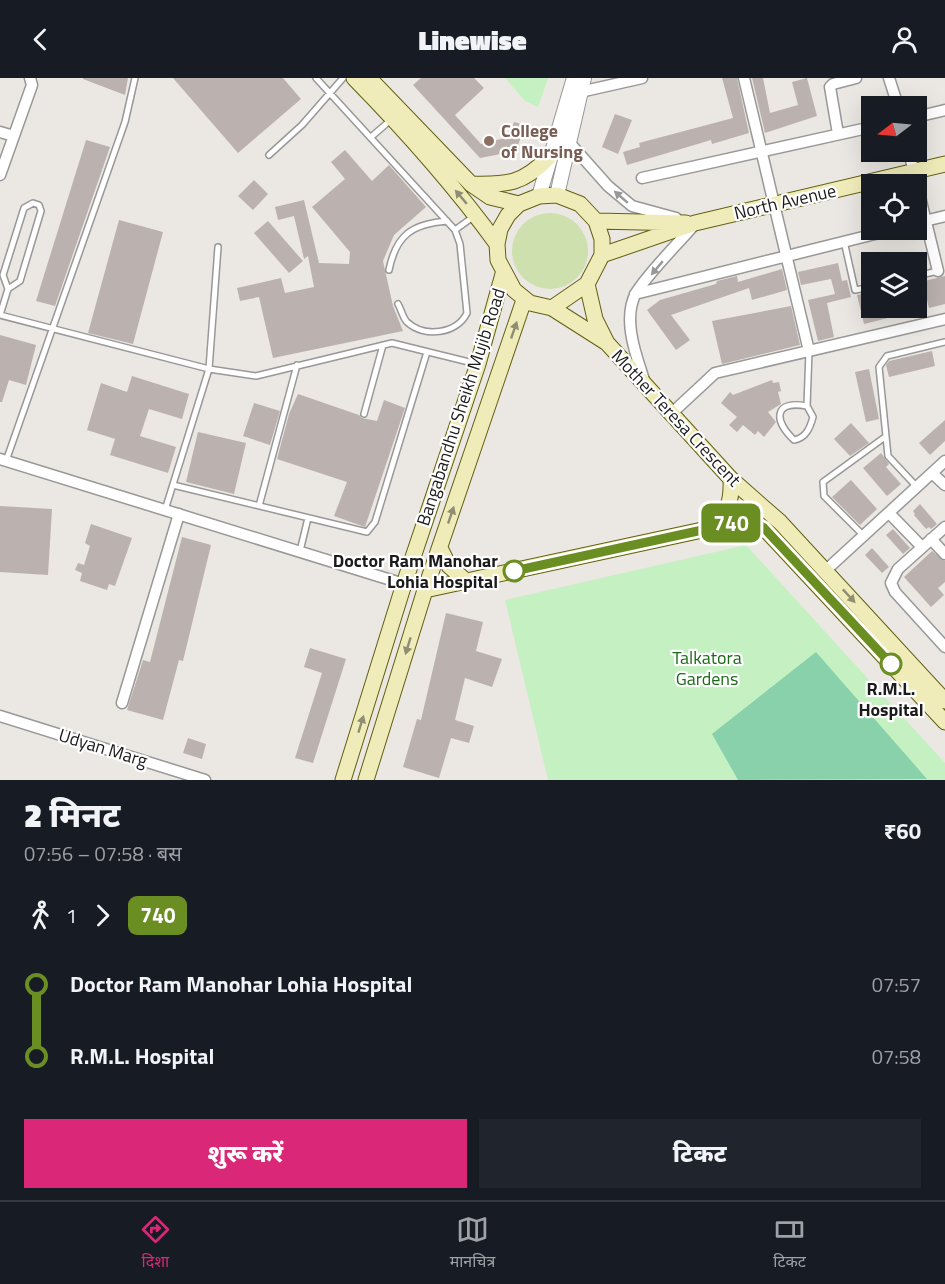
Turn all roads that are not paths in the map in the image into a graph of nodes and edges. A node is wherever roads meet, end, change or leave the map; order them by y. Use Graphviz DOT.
graph roads {
  1 [pos="30,78"];
  2 [pos="135,78"];
  3 [pos="316,78"];
  4 [pos="343,78"];
  5 [pos="354,78"];
  6 [pos="574,78"];
  7 [pos="584,78"];
  8 [pos="642,78"];
  9 [pos="744,78"];
  10 [pos="856,78"];
  11 [pos="889,78"];
  12 [pos="371,79"];
  13 [pos="580,92"];
  14 [pos="329,93"];
  15 [pos="894,96"];
  16 [pos="945,110"];
  17 [pos="927,114"];
  18 [pos="393,118"];
  19 [pos="861,129"];
  20 [pos="0,132"];
  21 [pos="838,134"];
  22 [pos="14,136"];
  23 [pos="371,137"];
  24 [pos="568,141"];
  25 [pos="761,152"];
  26 [pos="269,155"];
  27 [pos="549,157"];
  28 [pos="912,162"];
  29 [pos="945,164"];
  30 [pos="914,171"];
  31 [pos="914,174"];
  32 [pos="0,175"];
  33 [pos="642,178"];
  34 [pos="471,184"];
  35 [pos="557,195"];
  36 [pos="539,196"];
  37 [pos="519,204"];
  38 [pos="773,204"];
  39 [pos="476,215"];
  40 [pos="945,216"];
  41 [pos="927,220"];
  42 [pos="447,221"];
  43 [pos="596,221"];
  44 [pos="695,223"];
  45 [pos="455,230"];
  46 [pos="861,237"];
  47 [pos="927,239"];
  48 [pos="844,241"];
  49 [pos="496,244"];
  50 [pos="218,247"];
  51 [pos="602,255"];
  52 [pos="786,256"];
  53 [pos="389,270"];
  54 [pos="938,271"];
  55 [pos="503,274"];
  56 [pos="927,274"];
  57 [pos="587,284"];
  58 [pos="8,289"];
  59 [pos="861,289"];
  60 [pos="635,295"];
  61 [pos="524,300"];
  62 [pos="398,304"];
  63 [pos="552,308"];
  64 [pos="0,315"];
  65 [pos="945,319"];
  66 [pos="54,329"];
  67 [pos="945,342"];
  68 [pos="607,343"];
  69 [pos="383,345"];
  70 [pos="809,351"];
  71 [pos="427,352"];
  72 [pos="478,364"];
  73 [pos="297,365"];
  74 [pos="209,369"];
  75 [pos="645,383"];
  76 [pos="807,406"];
  77 [pos="672,413"];
  78 [pos="364,414"];
  79 [pos="885,437"];
  80 [pos="3,460"];
  81 [pos="945,461"];
  82 [pos="932,473"];
  83 [pos="731,479"];
  84 [pos="173,485"];
  85 [pos="945,485"];
  86 [pos="917,487"];
  87 [pos="259,506"];
  88 [pos="165,510"];
  89 [pos="889,513"];
  90 [pos="179,514"];
  91 [pos="308,518"];
  92 [pos="945,527"];
  93 [pos="712,528"];
  94 [pos="864,536"];
  95 [pos="927,544"];
  96 [pos="440,548"];
  97 [pos="300,551"];
  98 [pos="945,554"];
  99 [pos="825,571"];
  100 [pos="466,581"];
  101 [pos="404,584"];
  102 [pos="425,590"];
  103 [pos="945,646"];
  104 [pos="945,701"];
  105 [pos="122,703"];
  106 [pos="0,716"];
  107 [pos="945,722"];
  108 [pos="205,780"];
  109 [pos="344,780"];
  110 [pos="366,780"];
  1 -- 22 [label="street"];
  2 -- 66 [label="lane"];
  3 -- 14 [label="lane"];
  4 -- 14 [label="lane"];
  5 -- 18 [label="main road"];
  6 -- 27 [label="street"];
  7 -- 13 [label="street"];
  8 -- 13 [label="street"];
  9 -- 25 [label="street"];
  10 -- 21 [label="street"];
  11 -- 15 [label="street"];
  12 -- 34 [label="main road"];
  13 -- 24 [label="street"];
  14 -- 23 [label="lane"];
  14 -- 26 [label="lane"];
  16 -- 17 [label="street"];
  18 -- 23 [label="lane"];
  39 -- 18 [label="main road, one-way"];
  19 -- 21 [label="street"];
  20 -- 22 [label="street"];
  21 -- 25 [label="street"];
  22 -- 32 [label="street"];
  23 -- 42 [label="lane"];
  24 -- 35 [label="street"];
  44 -- 24 [label="street, one-way"];
  25 -- 33 [label="street"];
  25 -- 38 [label="street"];
  27 -- 34 [label="main road"];
  27 -- 36 [label="street"];
  28 -- 30 [label="street"];
  29 -- 30 [label="main road, North Avenue"];
  30 -- 31 [label="street"];
  30 -- 38 [label="main road, North Avenue"];
  34 -- 37 [label="main road"];
  35 -- 36 [label="main road"];
  35 -- 43 [label="main road"];
  36 -- 37 [label="main road"];
  37 -- 49 [label="main road"];
  38 -- 44 [label="main road, North Avenue"];
  38 -- 52 [label="street"];
  39 -- 45 [label="lane"];
  39 -- 49 [label="main road"];
  40 -- 41 [label="street"];
  42 -- 45 [label="lane"];
  42 -- 53 [label="lane"];
  43 -- 44 [label="main road, North Avenue"];
  43 -- 51 [label="main road"];
  44 -- 51 [label="main road, North Avenue"];
  44 -- 60 [label="street, one-way"];
  45 -- 62 [label="lane"];
  46 -- 48 [label="street"];
  47 -- 54 [label="street"];
  48 -- 52 [label="street"];
  48 -- 59 [label="lane"];
  49 -- 55 [label="main road"];
  50 -- 74 [label="lane"];
  51 -- 57 [label="main road"];
  52 -- 60 [label="street"];
  52 -- 70 [label="street"];
  54 -- 56 [label="lane"];
  55 -- 61 [label="main road"];
  55 -- 72 [label="main road, Bangabandhu Sheikh Mujib Road"];
  57 -- 63 [label="main road"];
  57 -- 68 [label="main road, Mother Teresa Crescent"];
  58 -- 58 [label="lane"];
  58 -- 64 [label="lane"];
  60 -- 75 [label="street"];
  61 -- 63 [label="main road"];
  96 -- 61 [label="main road, Bangabandhu Sheikh Mujib Road, one-way"];
  63 -- 68 [label="main road, Mother Teresa Crescent"];
  64 -- 66 [label="lane"];
  65 -- 70 [label="street"];
  66 -- 74 [label="lane"];
  66 -- 80 [label="lane"];
  67 -- 79 [label="lane"];
  68 -- 75 [label="main road, Mother Teresa Crescent"];
  69 -- 71 [label="lane"];
  69 -- 73 [label="lane"];
  69 -- 78 [label="lane"];
  70 -- 76 [label="lane"];
  70 -- 77 [label="street"];
  71 -- 72 [label="lane"];
  71 -- 91 [label="lane"];
  72 -- 101 [label="main road, Bangabandhu Sheikh Mujib Road"];
  73 -- 74 [label="lane"];
  73 -- 87 [label="lane"];
  74 -- 84 [label="lane"];
  75 -- 77 [label="main road, Mother Teresa Crescent"];
  76 -- 76 [label="lane"];
  77 -- 83 [label="main road, Mother Teresa Crescent"];
  79 -- 86 [label="lane"];
  79 -- 94 [label="lane"];
  80 -- 88 [label="street"];
  81 -- 82 [label="street"];
  82 -- 85 [label="street"];
  82 -- 86 [label="street"];
  83 -- 93 [label="main road"];
  83 -- 99 [label="main road, Mother Teresa Crescent"];
  84 -- 87 [label="lane"];
  84 -- 88 [label="lane"];
  86 -- 89 [label="street"];
  87 -- 91 [label="lane"];
  88 -- 90 [label="street"];
  89 -- 94 [label="street"];
  89 -- 95 [label="street"];
  90 -- 97 [label="street"];
  90 -- 105 [label="street"];
  91 -- 97 [label="lane"];
  92 -- 95 [label="street"];
  93 -- 100 [label="main road"];
  93 -- 107 [label="main road"];
  94 -- 99 [label="street"];
  95 -- 98 [label="street"];
  95 -- 103 [label="street"];
  96 -- 100 [label="main road"];
  96 -- 102 [label="main road, Bangabandhu Sheikh Mujib Road"];
  97 -- 101 [label="street"];
  99 -- 104 [label="main road, Mother Teresa Crescent, one-way"];
  100 -- 102 [label="main road"];
  109 -- 101 [label="main road, Bangabandhu Sheikh Mujib Road, one-way"];
  102 -- 110 [label="main road, Bangabandhu Sheikh Mujib Road, one-way"];
  106 -- 108 [label="street, Udyan Marg"];
}
